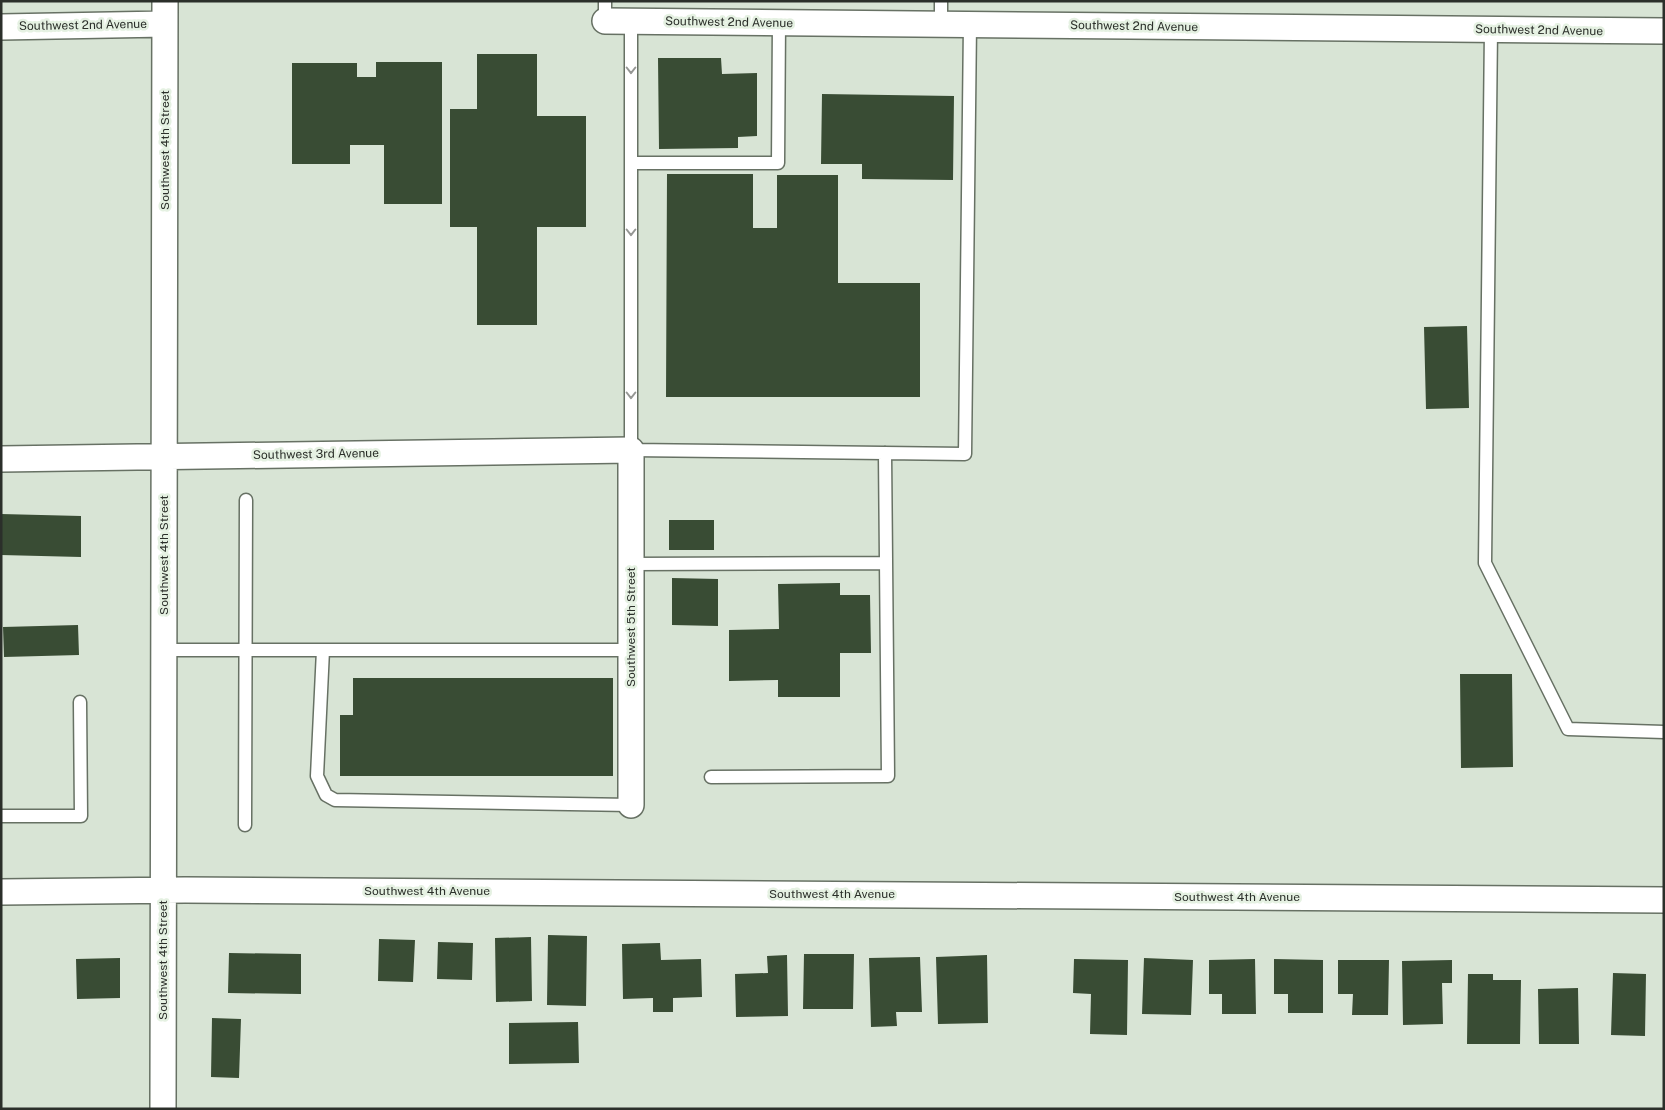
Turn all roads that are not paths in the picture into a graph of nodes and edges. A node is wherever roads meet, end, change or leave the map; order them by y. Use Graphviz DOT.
graph roads {
  1 [pos="605,11"];
  2 [pos="165,13"];
  3 [pos="941,13"];
  4 [pos="632,21"];
  5 [pos="779,22"];
  6 [pos="970,24"];
  7 [pos="1,27"];
  8 [pos="1491,30"];
  9 [pos="1664,31"];
  10 [pos="631,163"];
  11 [pos="630,450"];
  12 [pos="885,453"];
  13 [pos="164,456"];
  14 [pos="1,459"];
  15 [pos="246,500"];
  16 [pos="886,563"];
  17 [pos="630,564"];
  18 [pos="164,650"];
  19 [pos="246,650"];
  20 [pos="323,650"];
  21 [pos="630,650"];
  22 [pos="80,702"];
  23 [pos="1664,732"];
  24 [pos="711,777"];
  25 [pos="631,805"];
  26 [pos="1,816"];
  27 [pos="245,825"];
  28 [pos="164,890"];
  29 [pos="1,892"];
  30 [pos="1664,900"];
  31 [pos="162,1109"];
  1 -- 4 [label="street, Southwest 2nd Avenue"];
  2 -- 7 [label="street, Southwest 2nd Avenue"];
  2 -- 13 [label="street, Southwest 4th Street"];
  3 -- 5 [label="street, Southwest 2nd Avenue"];
  3 -- 6 [label="street, Southwest 2nd Avenue"];
  4 -- 5 [label="street, Southwest 2nd Avenue"];
  4 -- 10 [label="lane, one-way"];
  5 -- 10 [label="lane"];
  6 -- 8 [label="street, Southwest 2nd Avenue"];
  6 -- 12 [label="lane"];
  8 -- 9 [label="street, Southwest 2nd Avenue"];
  8 -- 23 [label="lane"];
  10 -- 11 [label="lane, one-way"];
  11 -- 12 [label="lane"];
  11 -- 13 [label="street, Southwest 3rd Avenue"];
  11 -- 17 [label="street, Southwest 5th Street"];
  12 -- 16 [label="lane"];
  13 -- 14 [label="street, Southwest 3rd Avenue"];
  13 -- 18 [label="street, Southwest 4th Street"];
  15 -- 19 [label="lane"];
  16 -- 17 [label="lane"];
  16 -- 24 [label="lane"];
  17 -- 21 [label="street, Southwest 5th Street"];
  18 -- 19 [label="lane"];
  18 -- 28 [label="street, Southwest 4th Street"];
  19 -- 20 [label="lane"];
  19 -- 27 [label="lane"];
  20 -- 21 [label="lane"];
  20 -- 25 [label="lane"];
  21 -- 25 [label="street, Southwest 5th Street"];
  22 -- 26 [label="lane"];
  28 -- 29 [label="street, Southwest 4th Avenue"];
  28 -- 30 [label="street, Southwest 4th Avenue"];
  28 -- 31 [label="street, Southwest 4th Street"];
}
